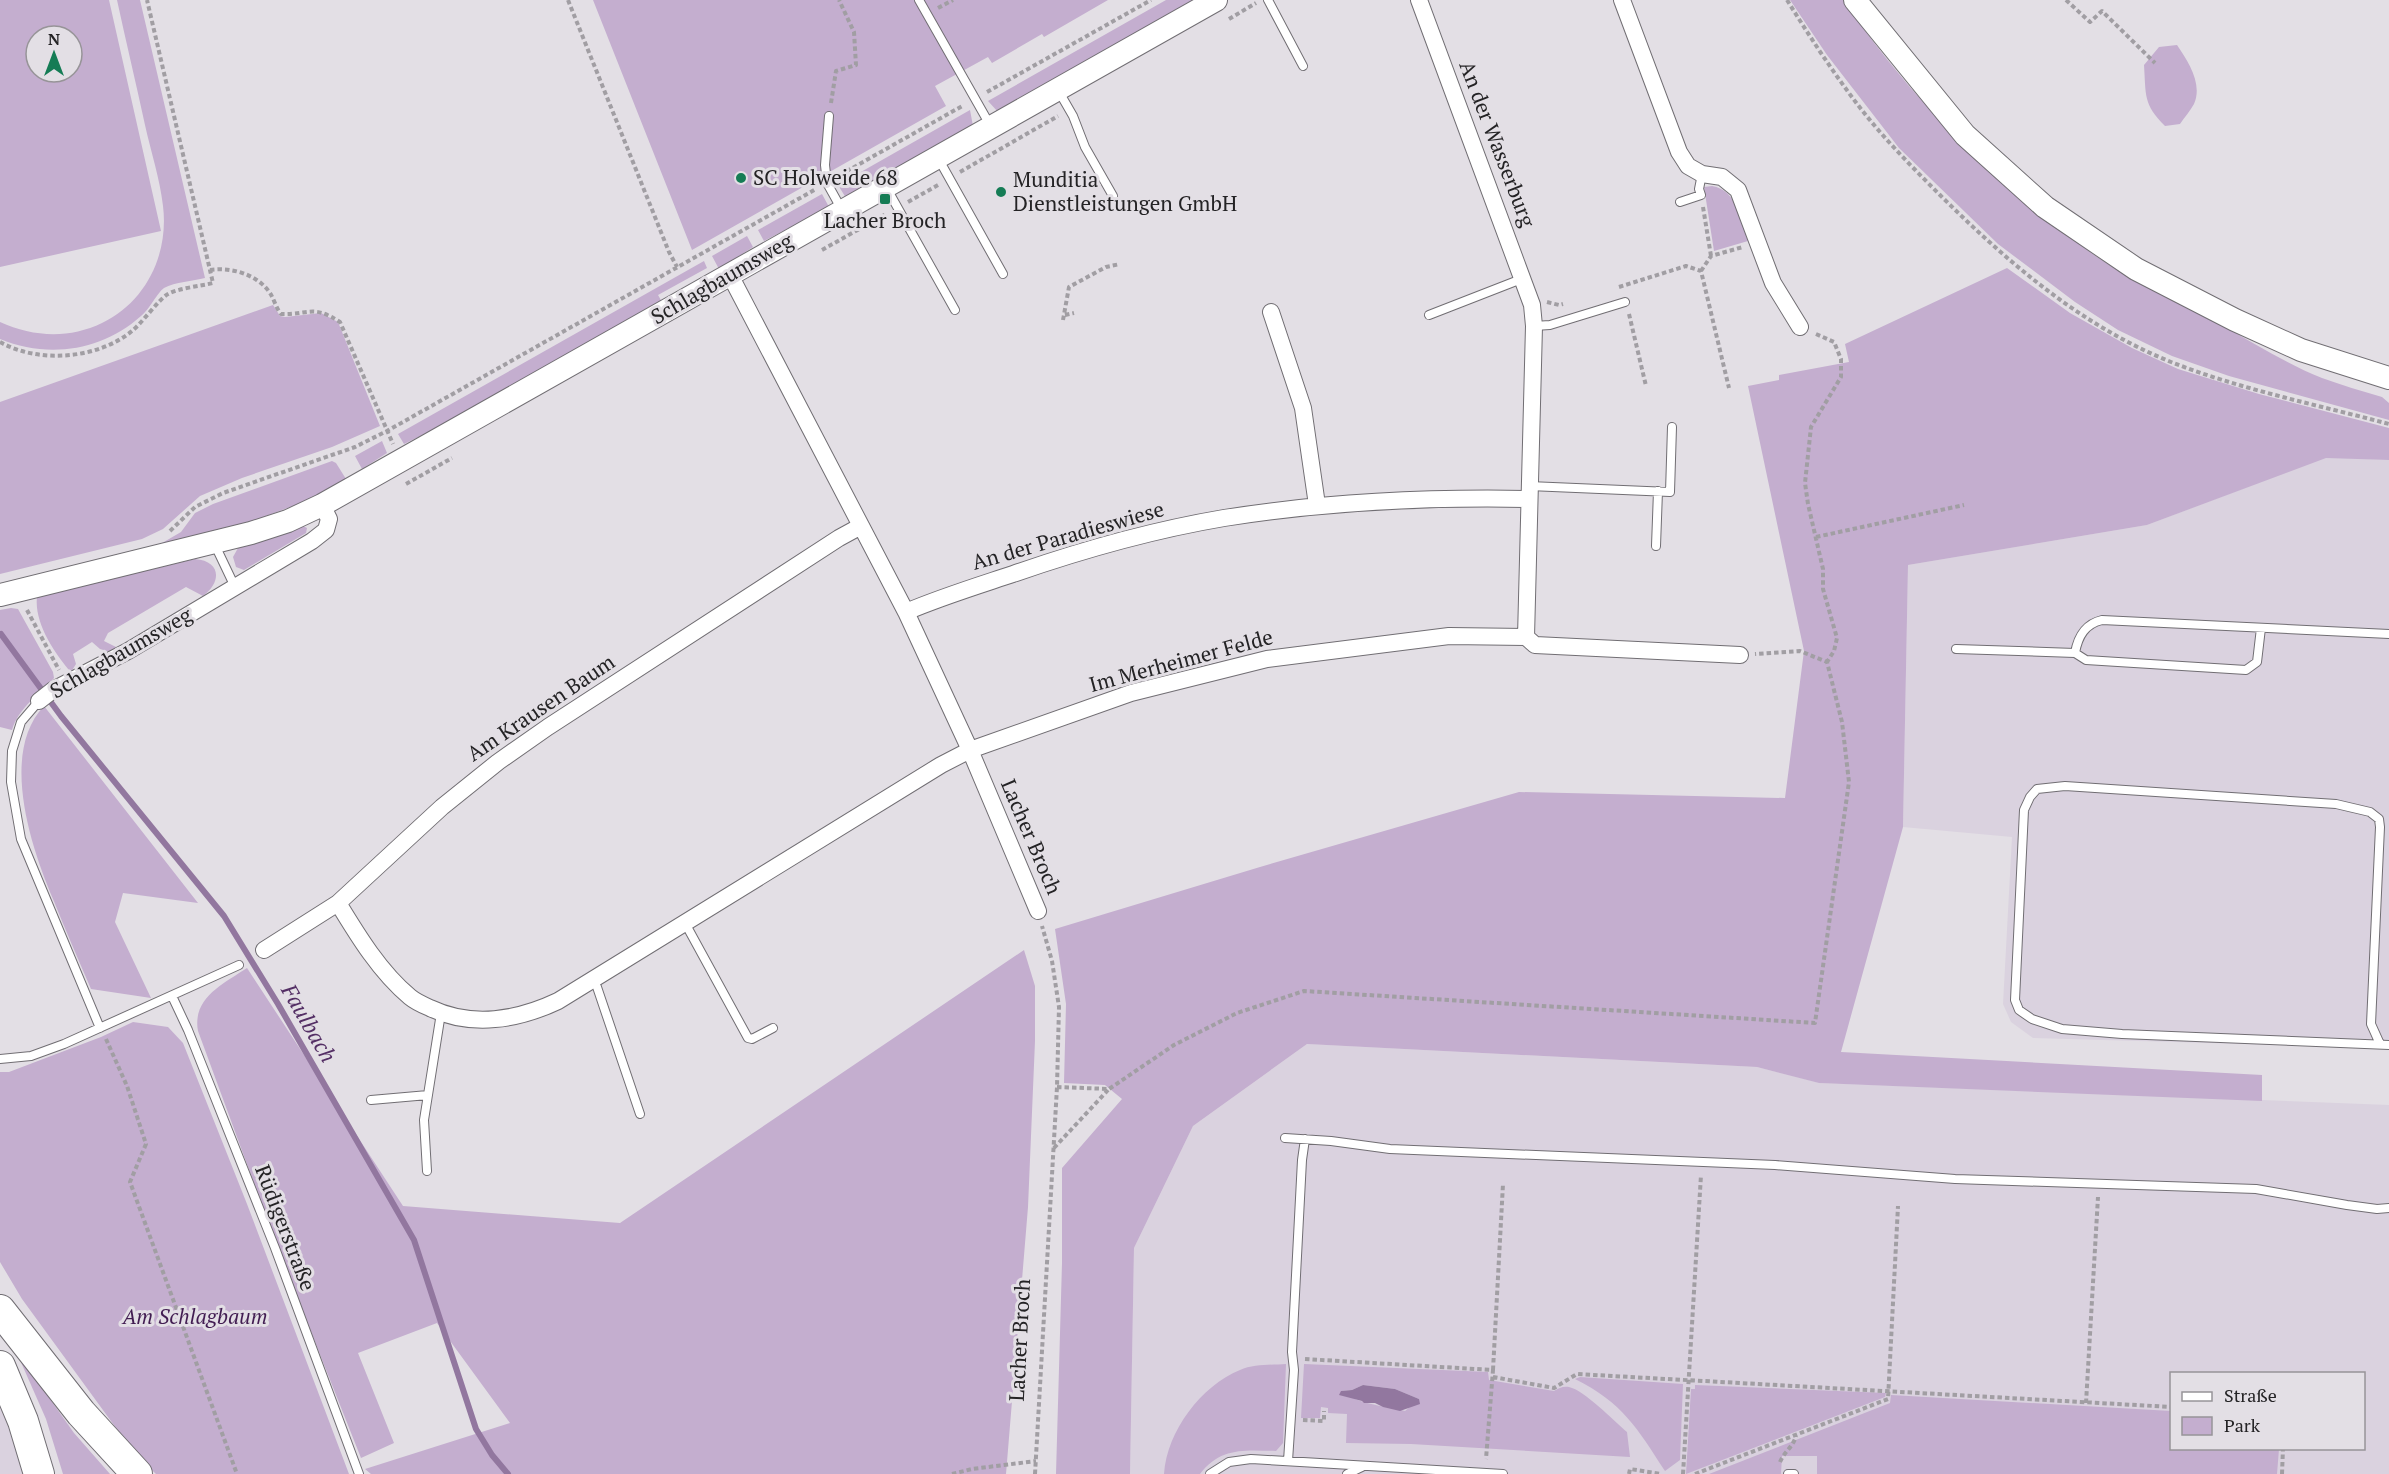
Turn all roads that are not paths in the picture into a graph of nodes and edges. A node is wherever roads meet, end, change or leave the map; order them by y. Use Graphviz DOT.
graph roads {
  1 [pos="919,0"];
  2 [pos="1216,0"];
  3 [pos="1268,0"];
  4 [pos="1419,0"];
  5 [pos="1622,0"];
  6 [pos="1855,0"];
  7 [pos="1303,66"];
  8 [pos="1058,89"];
  9 [pos="829,116"];
  10 [pos="991,128"];
  11 [pos="938,158"];
  12 [pos="1702,174"];
  13 [pos="886,187"];
  14 [pos="1113,196"];
  15 [pos="1680,202"];
  16 [pos="842,211"];
  17 [pos="1003,274"];
  18 [pos="730,275"];
  19 [pos="1524,278"];
  20 [pos="1625,302"];
  21 [pos="955,310"];
  22 [pos="1271,312"];
  23 [pos="1430,315"];
  24 [pos="1534,326"];
  25 [pos="1800,327"];
  26 [pos="2389,378"];
  27 [pos="1672,428"];
  28 [pos="1658,491"];
  29 [pos="1529,493"];
  30 [pos="322,505"];
  31 [pos="1317,505"];
  32 [pos="861,526"];
  33 [pos="214,543"];
  34 [pos="1656,546"];
  35 [pos="235,587"];
  36 [pos="0,595"];
  37 [pos="906,612"];
  38 [pos="2261,628"];
  39 [pos="2389,634"];
  40 [pos="1526,637"];
  41 [pos="1956,649"];
  42 [pos="2075,653"];
  43 [pos="1740,655"];
  44 [pos="39,701"];
  45 [pos="970,750"];
  46 [pos="338,903"];
  47 [pos="1038,911"];
  48 [pos="685,923"];
  49 [pos="264,950"];
  50 [pos="239,964"];
  51 [pos="592,980"];
  52 [pos="172,996"];
  53 [pos="441,1013"];
  54 [pos="100,1028"];
  55 [pos="773,1028"];
  56 [pos="2384,1045"];
  57 [pos="0,1059"];
  58 [pos="428,1095"];
  59 [pos="371,1100"];
  60 [pos="640,1113"];
  61 [pos="1285,1138"];
  62 [pos="1305,1139"];
  63 [pos="427,1171"];
  64 [pos="2389,1208"];
  65 [pos="0,1311"];
  66 [pos="0,1366"];
  67 [pos="1288,1461"];
  68 [pos="1365,1466"];
  69 [pos="1485,1473"];
  70 [pos="39,1474"];
  71 [pos="137,1474"];
  72 [pos="360,1474"];
  73 [pos="1210,1474"];
  74 [pos="1347,1474"];
  75 [pos="1503,1474"];
  76 [pos="1788,1474"];
  77 [pos="1794,1474"];
  1 -- 10 [label="lane"];
  2 -- 8 [label="main road, Schlagbaumsweg"];
  3 -- 7 [label="lane"];
  4 -- 19 [label="street, An der Wasserburg"];
  5 -- 12 [label="street"];
  6 -- 26 [label="main road"];
  8 -- 10 [label="main road, Schlagbaumsweg"];
  8 -- 14 [label="lane"];
  9 -- 16 [label="lane"];
  10 -- 11 [label="main road, Schlagbaumsweg"];
  11 -- 13 [label="main road, Schlagbaumsweg"];
  11 -- 17 [label="lane"];
  12 -- 15 [label="lane"];
  12 -- 25 [label="street"];
  13 -- 16 [label="main road, Schlagbaumsweg"];
  13 -- 21 [label="lane"];
  16 -- 18 [label="main road, Schlagbaumsweg"];
  18 -- 30 [label="main road, Schlagbaumsweg"];
  18 -- 32 [label="street, Lacher Broch"];
  19 -- 23 [label="lane"];
  19 -- 24 [label="street, An der Wasserburg"];
  20 -- 24 [label="lane"];
  22 -- 31 [label="street"];
  24 -- 29 [label="street, An der Wasserburg"];
  27 -- 28 [label="lane"];
  28 -- 29 [label="lane"];
  28 -- 34 [label="lane"];
  29 -- 31 [label="street, An der Paradieswiese"];
  29 -- 40 [label="street, An der Wasserburg"];
  30 -- 33 [label="main road, Schlagbaumsweg"];
  30 -- 35 [label="street, Schlagbaumsweg"];
  31 -- 37 [label="street, An der Paradieswiese"];
  32 -- 37 [label="street, Lacher Broch"];
  32 -- 46 [label="street, Am Krausen Baum"];
  33 -- 35 [label="lane"];
  33 -- 36 [label="main road, Schlagbaumsweg"];
  35 -- 44 [label="street, Schlagbaumsweg"];
  37 -- 45 [label="street, Lacher Broch"];
  38 -- 39 [label="lane"];
  38 -- 42 [label="lane"];
  38 -- 42 [label="lane"];
  40 -- 43 [label="street, Im Merheimer Felde"];
  40 -- 45 [label="street, Im Merheimer Felde"];
  41 -- 42 [label="lane"];
  44 -- 54 [label="lane, Schlagbaumsweg"];
  45 -- 47 [label="street, Lacher Broch"];
  45 -- 48 [label="street, Im Merheimer Felde"];
  46 -- 49 [label="street, Am Krausen Baum"];
  46 -- 53 [label="street, Im Merheimer Felde"];
  48 -- 51 [label="street, Im Merheimer Felde"];
  48 -- 55 [label="lane"];
  50 -- 52 [label="lane"];
  51 -- 53 [label="street, Im Merheimer Felde"];
  51 -- 60 [label="lane"];
  52 -- 54 [label="lane"];
  52 -- 72 [label="lane, Rüdigerstraße"];
  53 -- 58 [label="lane"];
  54 -- 57 [label="lane"];
  56 -- 56 [label="lane"];
  58 -- 59 [label="lane"];
  58 -- 63 [label="lane"];
  61 -- 62 [label="lane"];
  62 -- 64 [label="lane"];
  62 -- 67 [label="lane"];
  65 -- 71 [label="highway"];
  66 -- 70 [label="highway"];
  67 -- 68 [label="lane"];
  67 -- 73 [label="lane"];
  68 -- 69 [label="lane"];
  68 -- 74 [label="lane"];
  69 -- 75 [label="lane"];
  76 -- 77 [label="lane"];
}
